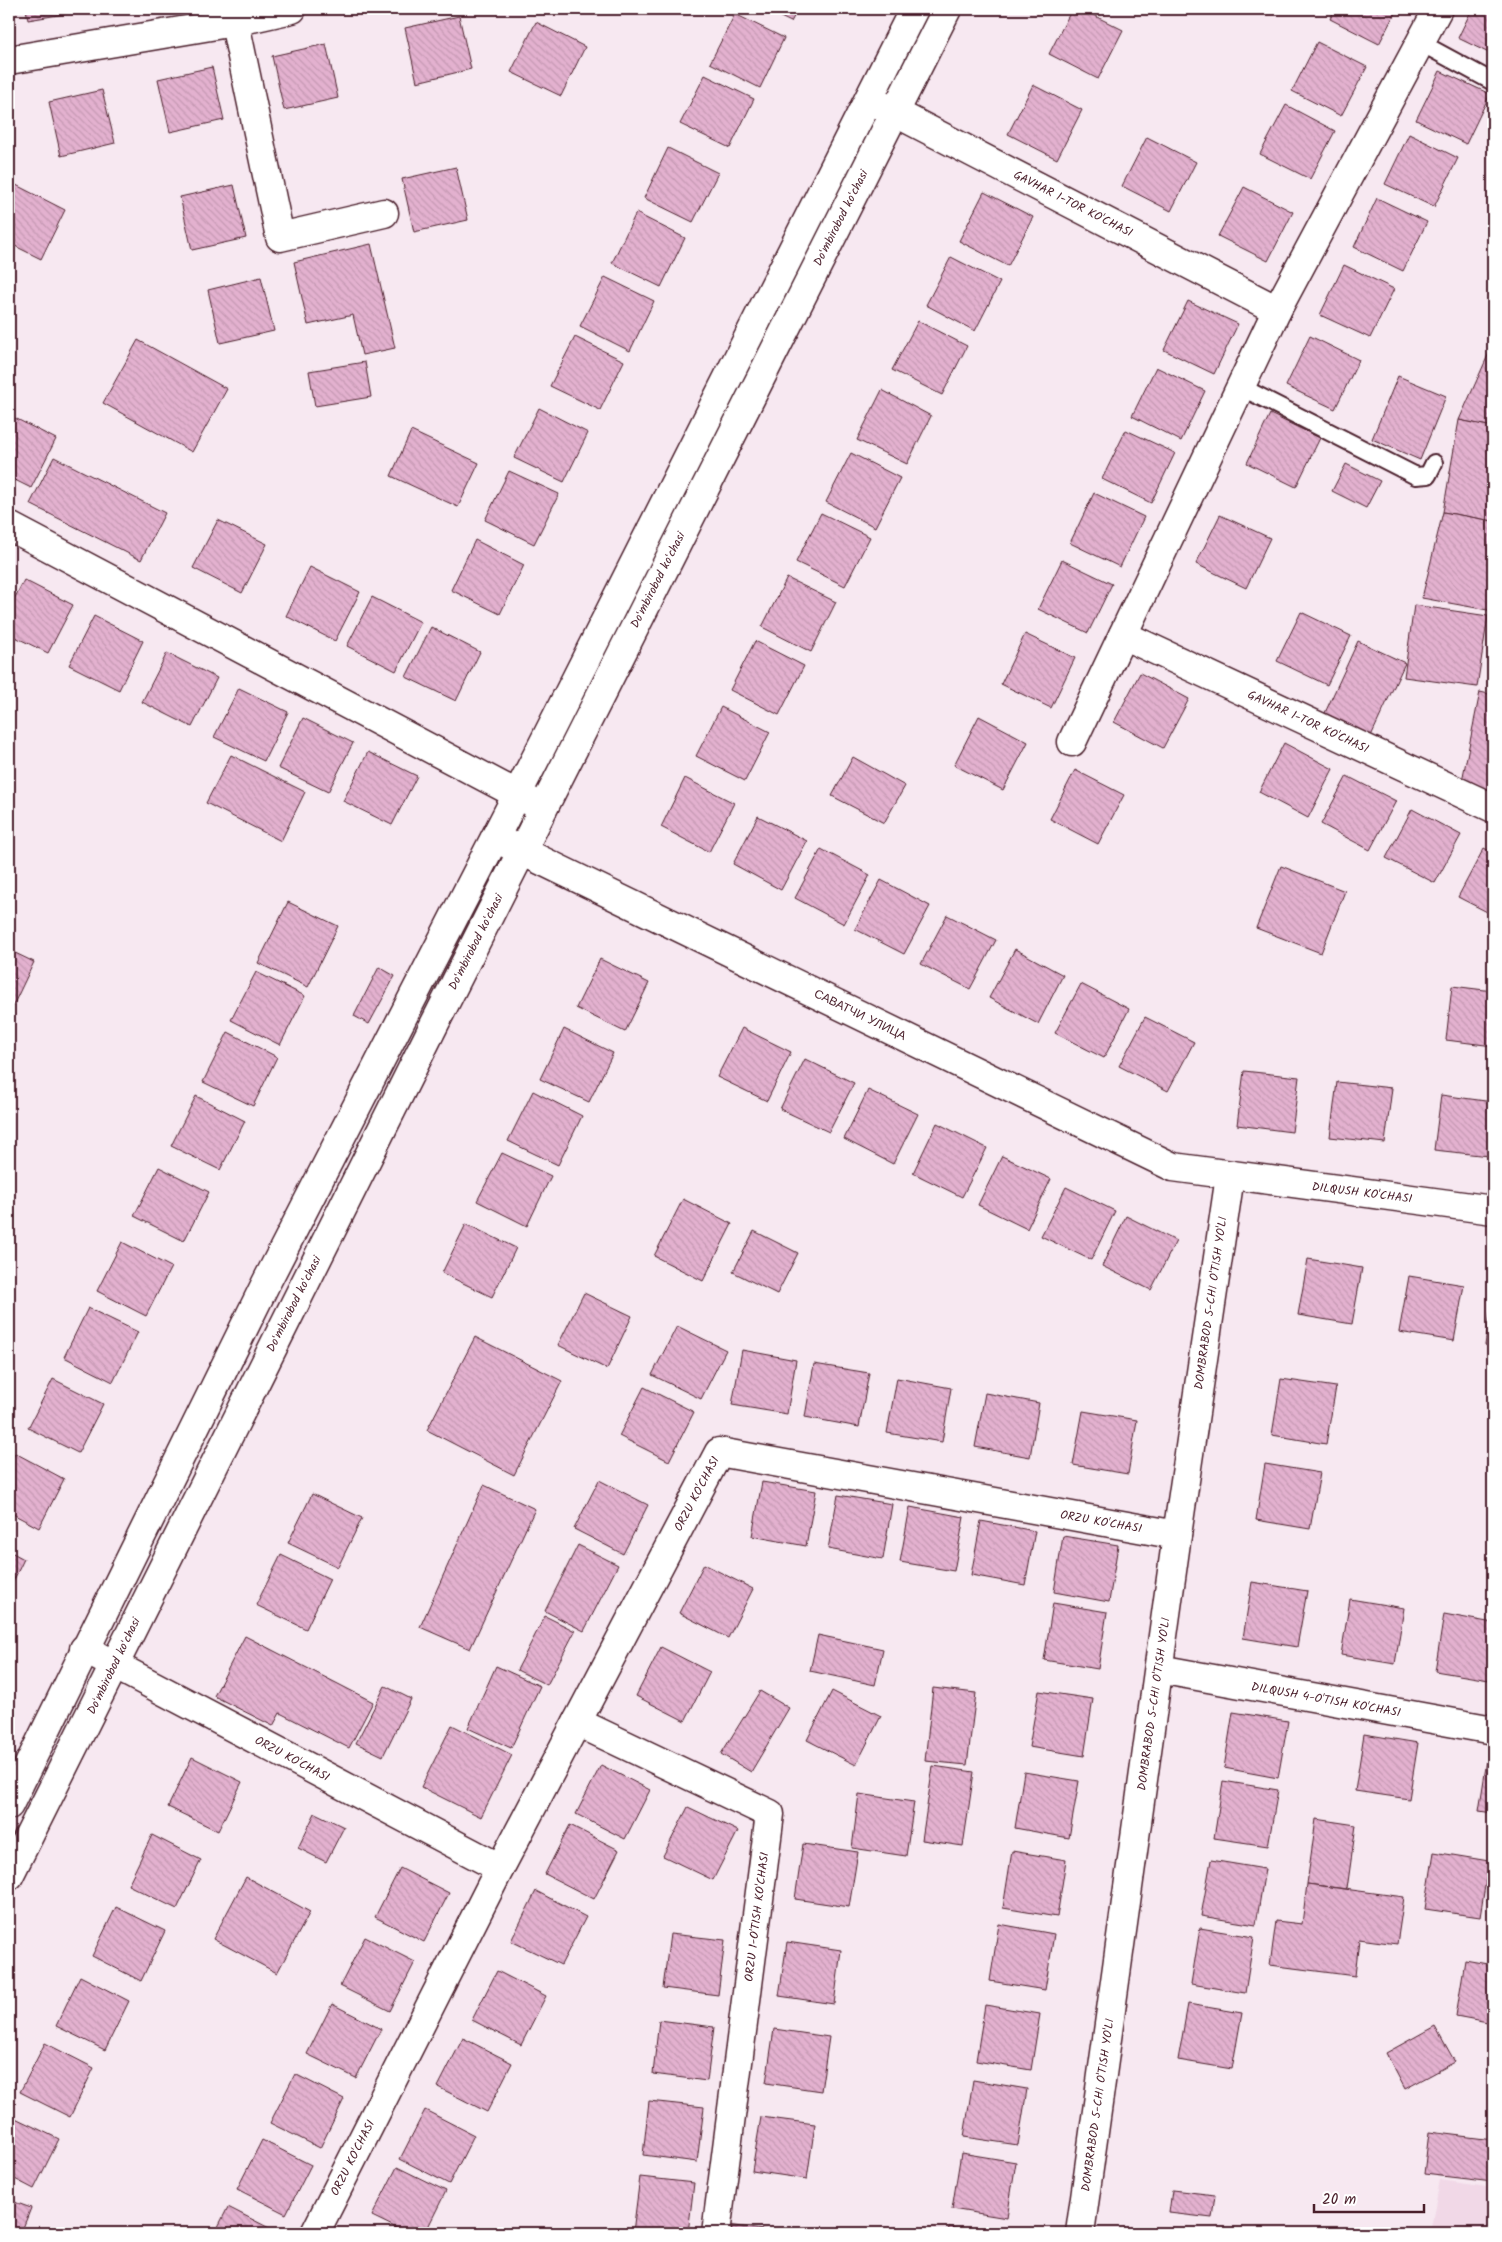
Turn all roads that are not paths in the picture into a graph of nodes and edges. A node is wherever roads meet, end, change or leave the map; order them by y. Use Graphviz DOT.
graph roads {
  1 [pos="292,9"];
  2 [pos="914,9"];
  3 [pos="947,9"];
  4 [pos="1438,9"];
  5 [pos="233,15"];
  6 [pos="1421,43"];
  7 [pos="9,60"];
  8 [pos="1493,82"];
  9 [pos="869,99"];
  10 [pos="895,112"];
  11 [pos="384,213"];
  12 [pos="1277,310"];
  13 [pos="1241,387"];
  14 [pos="1434,463"];
  15 [pos="9,526"];
  16 [pos="1123,635"];
  17 [pos="1072,742"];
  18 [pos="518,794"];
  19 [pos="543,808"];
  20 [pos="1493,808"];
  21 [pos="495,838"];
  22 [pos="522,850"];
  23 [pos="1230,1176"];
  24 [pos="1493,1210"];
  25 [pos="1177,1536"];
  26 [pos="84,1649"];
  27 [pos="115,1664"];
  28 [pos="1158,1669"];
  29 [pos="576,1722"];
  30 [pos="1493,1730"];
  31 [pos="9,1805"];
  32 [pos="500,1868"];
  33 [pos="9,1876"];
  34 [pos="315,2233"];
  35 [pos="716,2233"];
  36 [pos="1080,2233"];
  1 -- 5 [label="street"];
  2 -- 9 [label="street"];
  3 -- 10 [label="street, Doʻmbirobod koʻchasi"];
  4 -- 6 [label="street"];
  5 -- 7 [label="street"];
  5 -- 11 [label="street"];
  6 -- 8 [label="lane"];
  6 -- 12 [label="street"];
  9 -- 10 [label="street, GAVHAR 1-TOR KO'CHASI"];
  9 -- 18 [label="street"];
  10 -- 12 [label="street, GAVHAR 1-TOR KO'CHASI"];
  10 -- 19 [label="street, Doʻmbirobod koʻchasi"];
  12 -- 13 [label="street"];
  13 -- 14 [label="lane"];
  13 -- 16 [label="street"];
  15 -- 18 [label="street"];
  16 -- 17 [label="street"];
  16 -- 20 [label="street, GAVHAR 1-TOR KO'CHASI"];
  18 -- 19 [label="street"];
  18 -- 21 [label="street"];
  19 -- 22 [label="street, Doʻmbirobod koʻchasi"];
  21 -- 22 [label="street, САВАТЧИ УЛИЦА"];
  21 -- 26 [label="street"];
  22 -- 23 [label="street, САВАТЧИ УЛИЦА"];
  22 -- 27 [label="street, Doʻmbirobod koʻchasi"];
  23 -- 24 [label="street, DILQUSH KO'CHASI"];
  23 -- 25 [label="street, DOMBRABOD 5-CHI O'TISH YO'LI"];
  25 -- 28 [label="street, DOMBRABOD 5-CHI O'TISH YO'LI"];
  25 -- 29 [label="street, ORZU KO'CHASI"];
  26 -- 27 [label="street, ORZU KO'CHASI"];
  26 -- 31 [label="street"];
  27 -- 32 [label="street, ORZU KO'CHASI"];
  27 -- 33 [label="street, Doʻmbirobod koʻchasi"];
  28 -- 30 [label="street, DILQUSH 4-O'TISH KO'CHASI"];
  28 -- 36 [label="street, DOMBRABOD 5-CHI O'TISH YO'LI"];
  29 -- 32 [label="street, ORZU KO'CHASI"];
  29 -- 35 [label="street, ORZU 1-O'TISH KO'CHASI"];
  32 -- 34 [label="street, ORZU KO'CHASI"];
}
